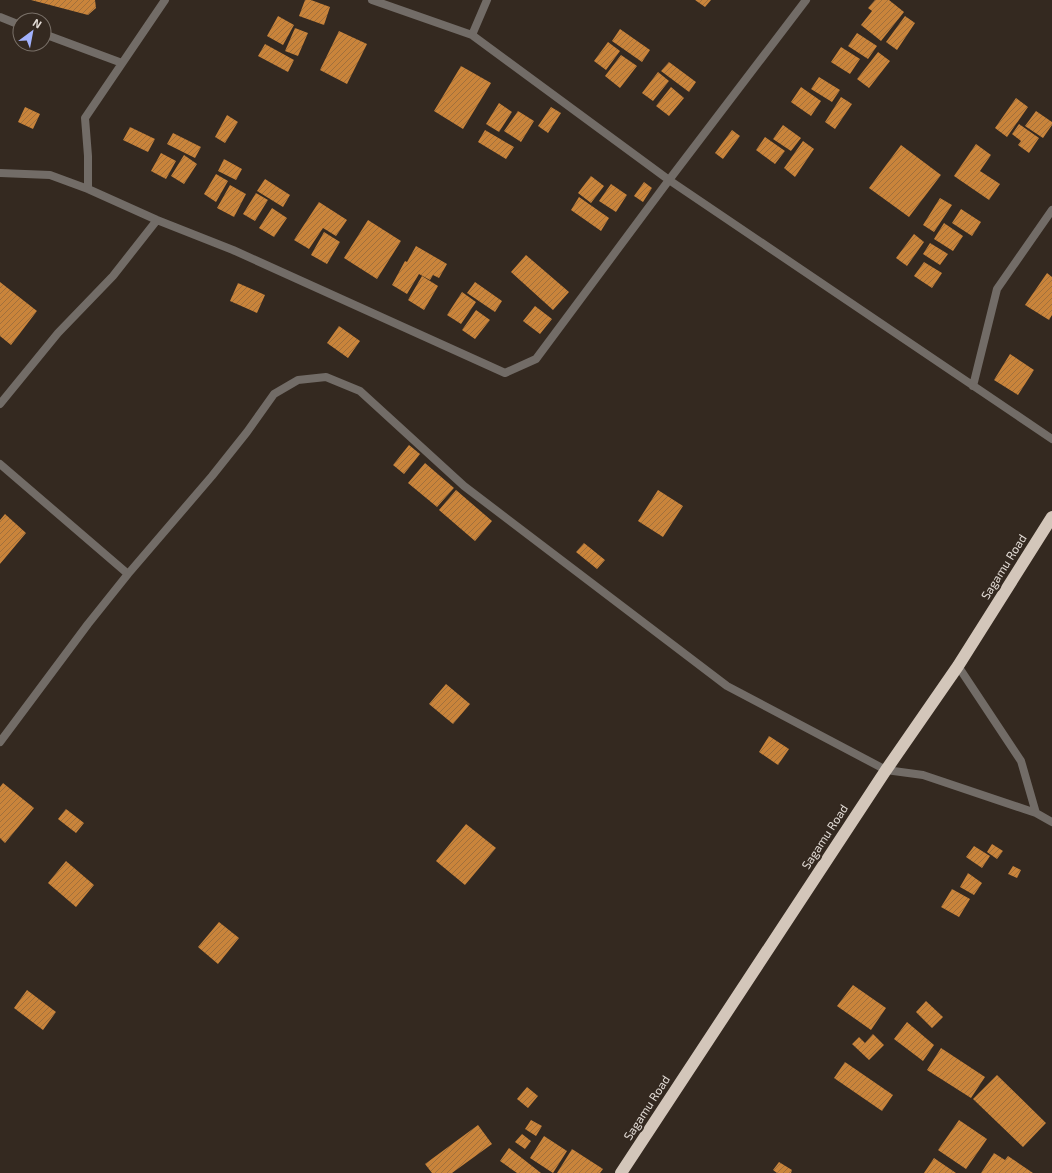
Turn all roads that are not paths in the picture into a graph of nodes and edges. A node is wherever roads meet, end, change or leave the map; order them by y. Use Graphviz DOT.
graph roads {
  1 [pos="165,0"];
  2 [pos="372,0"];
  3 [pos="487,0"];
  4 [pos="806,0"];
  5 [pos="0,17"];
  6 [pos="12,22"];
  7 [pos="472,35"];
  8 [pos="52,37"];
  9 [pos="122,63"];
  10 [pos="0,173"];
  11 [pos="669,180"];
  12 [pos="88,189"];
  13 [pos="1052,210"];
  14 [pos="157,220"];
  15 [pos="973,386"];
  16 [pos="0,404"];
  17 [pos="1052,439"];
  18 [pos="0,464"];
  19 [pos="1052,517"];
  20 [pos="128,574"];
  21 [pos="958,666"];
  22 [pos="0,742"];
  23 [pos="886,770"];
  24 [pos="1036,813"];
  25 [pos="1052,822"];
  26 [pos="621,1173"];
  1 -- 9 [label="street"];
  2 -- 7 [label="street"];
  3 -- 7 [label="street"];
  4 -- 11 [label="street"];
  5 -- 6 [label="street"];
  7 -- 11 [label="street"];
  8 -- 9 [label="street"];
  9 -- 12 [label="street"];
  10 -- 12 [label="street"];
  11 -- 14 [label="street"];
  11 -- 15 [label="street"];
  12 -- 14 [label="street"];
  13 -- 15 [label="street"];
  14 -- 16 [label="street"];
  15 -- 17 [label="street"];
  18 -- 20 [label="street"];
  19 -- 21 [label="highway, Sagamu Road"];
  20 -- 22 [label="street"];
  20 -- 23 [label="street"];
  21 -- 23 [label="highway, Sagamu Road"];
  21 -- 24 [label="street"];
  23 -- 24 [label="street"];
  23 -- 26 [label="highway, Sagamu Road"];
  24 -- 25 [label="street"];
}
